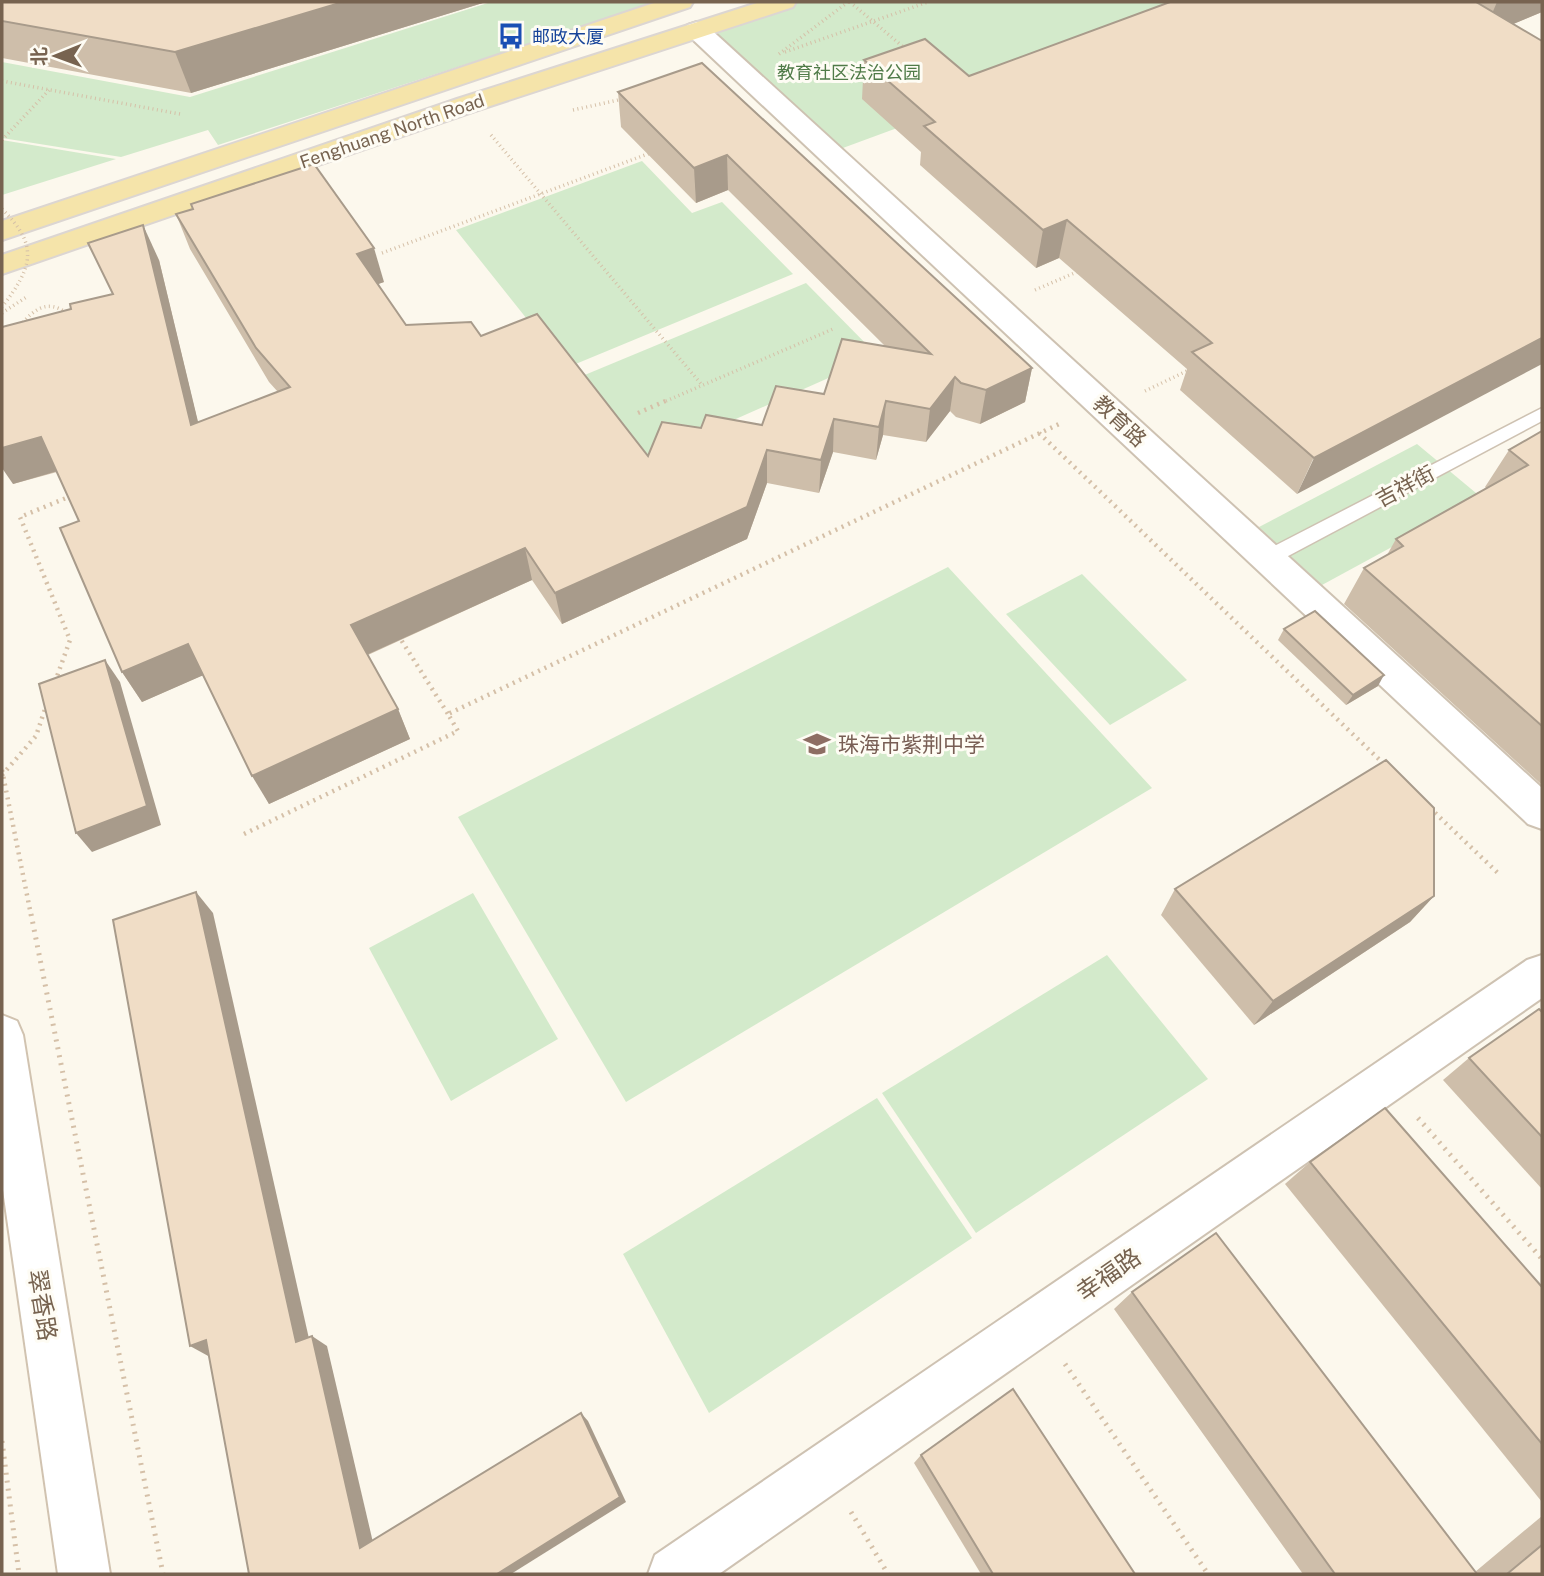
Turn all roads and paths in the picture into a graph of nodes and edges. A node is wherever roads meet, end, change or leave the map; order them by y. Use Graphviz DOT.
graph roads {
  1 [pos="784,2"];
  2 [pos="849,2"];
  3 [pos="929,2"];
  4 [pos="672,3"];
  5 [pos="873,21"];
  6 [pos="697,30"];
  7 [pos="781,54"];
  8 [pos="915,57"];
  9 [pos="738,68"];
  10 [pos="2,81"];
  11 [pos="49,90"];
  12 [pos="624,99"];
  13 [pos="466,105"];
  14 [pos="570,111"];
  15 [pos="180,114"];
  16 [pos="493,136"];
  17 [pos="2,140"];
  18 [pos="480,141"];
  19 [pos="659,150"];
  20 [pos="541,194"];
  21 [pos="2,209"];
  22 [pos="2,231"];
  23 [pos="382,253"];
  24 [pos="2,265"];
  25 [pos="1090,266"];
  26 [pos="30,295"];
  27 [pos="996,306"];
  28 [pos="2,307"];
  29 [pos="2,313"];
  30 [pos="71,319"];
  31 [pos="18,329"];
  32 [pos="833,329"];
  33 [pos="1203,364"];
  34 [pos="702,385"];
  35 [pos="1107,409"];
  36 [pos="638,413"];
  37 [pos="1542,414"];
  38 [pos="1059,424"];
  39 [pos="1039,433"];
  40 [pos="83,491"];
  41 [pos="1268,558"];
  42 [pos="398,634"];
  43 [pos="53,688"];
  44 [pos="48,700"];
  45 [pos="448,714"];
  46 [pos="1390,770"];
  47 [pos="2,773"];
  48 [pos="1420,798"];
  49 [pos="1542,812"];
  50 [pos="244,834"];
  51 [pos="1500,875"];
  52 [pos="1542,974"];
  53 [pos="2,1035"];
  54 [pos="1385,1082"];
  55 [pos="1542,1259"];
  56 [pos="1037,1323"];
  57 [pos="2,1441"];
  58 [pos="825,1469"];
  59 [pos="19,1574"];
  60 [pos="84,1574"];
  61 [pos="163,1574"];
  62 [pos="674,1574"];
  63 [pos="888,1574"];
  64 [pos="1208,1574"];
  1 -- 6 [label="main road, Fenghuang North Road"];
  2 -- 5 [label="path"];
  2 -- 7 [label="path"];
  3 -- 5 [label="path"];
  4 -- 22 [label="main road, Fenghuang North Road"];
  5 -- 7 [label="path"];
  5 -- 8 [label="path"];
  6 -- 9 [label="street, 教育路"];
  6 -- 13 [label="main road, Fenghuang North Road"];
  7 -- 9 [label="path"];
  9 -- 27 [label="street, 教育路"];
  10 -- 11 [label="path"];
  11 -- 15 [label="path"];
  11 -- 17 [label="path"];
  12 -- 14 [label="path"];
  13 -- 16 [label="path"];
  13 -- 24 [label="main road, Fenghuang North Road"];
  16 -- 18 [label="path"];
  16 -- 20 [label="path"];
  19 -- 20 [label="path"];
  20 -- 23 [label="path"];
  20 -- 34 [label="path"];
  21 -- 28 [label="path, bridge"];
  25 -- 27 [label="path"];
  26 -- 29 [label="path"];
  27 -- 35 [label="street, 教育路"];
  30 -- 31 [label="path, bridge"];
  32 -- 34 [label="path"];
  33 -- 35 [label="path"];
  34 -- 36 [label="path"];
  35 -- 41 [label="street, 教育路"];
  37 -- 41 [label="lane, 吉祥街"];
  38 -- 39 [label="path"];
  39 -- 45 [label="path"];
  39 -- 46 [label="path"];
  40 -- 43 [label="path"];
  41 -- 49 [label="street, 教育路"];
  42 -- 45 [label="path"];
  44 -- 47 [label="path"];
  45 -- 50 [label="path"];
  47 -- 61 [label="path"];
  48 -- 51 [label="path"];
  52 -- 54 [label="street, 幸福路"];
  53 -- 60 [label="street, 翠香路"];
  54 -- 55 [label="path"];
  54 -- 56 [label="street, 幸福路"];
  56 -- 58 [label="street, 幸福路"];
  56 -- 64 [label="path"];
  57 -- 59 [label="path"];
  58 -- 62 [label="street, 幸福路"];
  58 -- 63 [label="path"];
}
